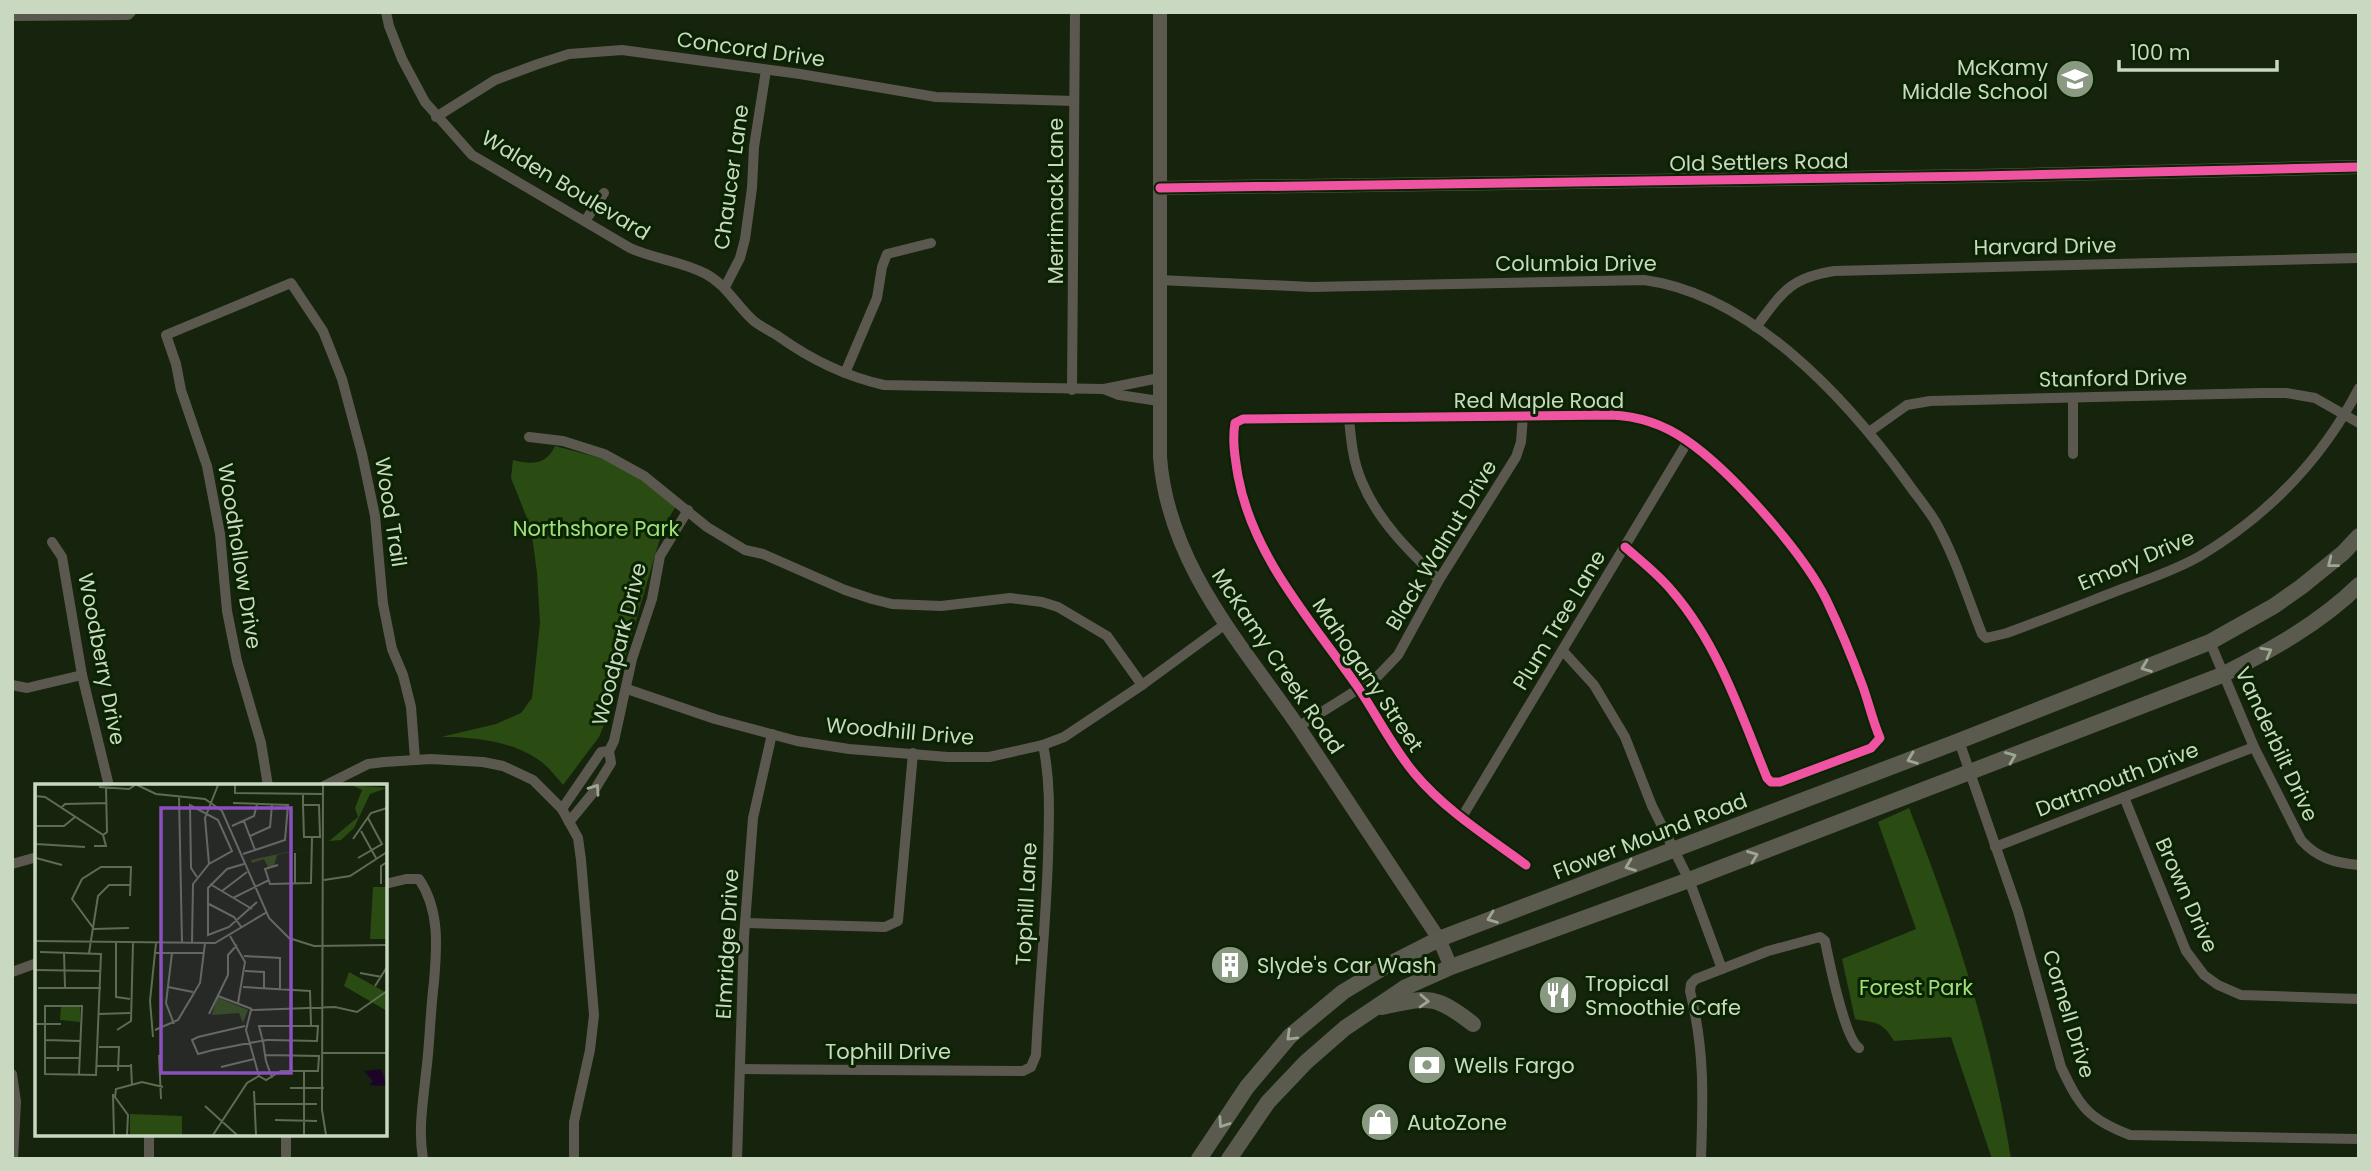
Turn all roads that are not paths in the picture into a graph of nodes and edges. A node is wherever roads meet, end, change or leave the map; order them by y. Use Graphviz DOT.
graph roads {
  1 [pos="131,12"];
  2 [pos="386,12"];
  3 [pos="1074,12"];
  4 [pos="1160,12"];
  5 [pos="12,16"];
  6 [pos="766,70"];
  7 [pos="1074,100"];
  8 [pos="436,117"];
  9 [pos="2359,167"];
  10 [pos="1160,188"];
  11 [pos="604,193"];
  12 [pos="585,221"];
  13 [pos="931,243"];
  14 [pos="2359,257"];
  15 [pos="1159,280"];
  16 [pos="291,283"];
  17 [pos="725,288"];
  18 [pos="1756,327"];
  19 [pos="845,373"];
  20 [pos="1159,378"];
  21 [pos="2359,388"];
  22 [pos="1104,389"];
  23 [pos="1072,390"];
  24 [pos="2073,398"];
  25 [pos="1159,401"];
  26 [pos="1523,416"];
  27 [pos="2345,416"];
  28 [pos="1349,418"];
  29 [pos="1235,423"];
  30 [pos="2359,423"];
  31 [pos="1869,432"];
  32 [pos="529,437"];
  33 [pos="1688,441"];
  34 [pos="2073,454"];
  35 [pos="688,510"];
  36 [pos="2359,536"];
  37 [pos="52,542"];
  38 [pos="1625,547"];
  39 [pos="1439,580"];
  40 [pos="2359,585"];
  41 [pos="1224,625"];
  42 [pos="1986,638"];
  43 [pos="2210,642"];
  44 [pos="1563,651"];
  45 [pos="82,675"];
  46 [pos="2222,675"];
  47 [pos="12,685"];
  48 [pos="1142,685"];
  49 [pos="1359,688"];
  50 [pos="627,689"];
  51 [pos="1298,727"];
  52 [pos="772,734"];
  53 [pos="1959,741"];
  54 [pos="1043,745"];
  55 [pos="2253,747"];
  56 [pos="609,751"];
  57 [pos="914,753"];
  58 [pos="415,759"];
  59 [pos="1970,774"];
  60 [pos="109,784"];
  61 [pos="268,784"];
  62 [pos="328,784"];
  63 [pos="2124,797"];
  64 [pos="562,809"];
  65 [pos="1462,817"];
  66 [pos="569,822"];
  67 [pos="1995,847"];
  68 [pos="1675,849"];
  69 [pos="35,858"];
  70 [pos="12,864"];
  71 [pos="1526,865"];
  72 [pos="2359,865"];
  73 [pos="1689,880"];
  74 [pos="387,884"];
  75 [pos="746,923"];
  76 [pos="1438,939"];
  77 [pos="35,964"];
  78 [pos="1451,967"];
  79 [pos="1723,969"];
  80 [pos="12,972"];
  81 [pos="2359,999"];
  82 [pos="1369,1010"];
  83 [pos="1474,1024"];
  84 [pos="1860,1048"];
  85 [pos="1032,1064"];
  86 [pos="740,1069"];
  87 [pos="12,1073"];
  88 [pos="1247,1087"];
  89 [pos="1268,1102"];
  90 [pos="149,1136"];
  91 [pos="286,1136"];
  92 [pos="2359,1139"];
  93 [pos="13,1159"];
  94 [pos="149,1159"];
  95 [pos="286,1159"];
  96 [pos="423,1159"];
  97 [pos="574,1159"];
  98 [pos="737,1159"];
  99 [pos="1199,1159"];
  100 [pos="1229,1159"];
  101 [pos="1701,1159"];
  1 -- 5 [label="street"];
  2 -- 8 [label="street, Walden Boulevard"];
  3 -- 7 [label="street, Merrimack Lane"];
  4 -- 10 [label="street, McKamy Creek Road"];
  6 -- 7 [label="street, Concord Drive"];
  6 -- 8 [label="street, Concord Drive"];
  6 -- 17 [label="street, Chaucer Lane"];
  7 -- 23 [label="street, Merrimack Lane"];
  8 -- 12 [label="street, Walden Boulevard"];
  9 -- 10 [label="street, Old Settlers Road"];
  10 -- 15 [label="street, McKamy Creek Road"];
  11 -- 12 [label="street"];
  12 -- 17 [label="street, Walden Boulevard"];
  13 -- 19 [label="street"];
  14 -- 18 [label="street, Harvard Drive"];
  15 -- 18 [label="street, Columbia Drive"];
  15 -- 20 [label="street, McKamy Creek Road"];
  16 -- 58 [label="street, Wood Trail"];
  16 -- 61 [label="street, Woodhollow Drive"];
  17 -- 19 [label="street, Walden Boulevard"];
  18 -- 31 [label="street, Columbia Drive"];
  19 -- 23 [label="street, Walden Boulevard"];
  20 -- 22 [label="street, Walden Boulevard"];
  20 -- 25 [label="street, McKamy Creek Road"];
  21 -- 27 [label="street, Emory Drive"];
  22 -- 23 [label="street, Walden Boulevard"];
  22 -- 25 [label="street, Walden Boulevard"];
  24 -- 27 [label="street, Stanford Drive"];
  24 -- 31 [label="street, Stanford Drive"];
  24 -- 34 [label="street"];
  25 -- 41 [label="street, McKamy Creek Road"];
  26 -- 28 [label="street, Red Maple Road"];
  26 -- 33 [label="street, Red Maple Road"];
  26 -- 39 [label="street, Black Walnut Drive"];
  27 -- 30 [label="street, Stanford Drive"];
  27 -- 42 [label="street, Emory Drive"];
  28 -- 29 [label="street, Red Maple Road"];
  28 -- 39 [label="street"];
  29 -- 49 [label="street, Mahogany Street"];
  31 -- 42 [label="street, Columbia Drive"];
  32 -- 35 [label="street"];
  33 -- 38 [label="street, Plum Tree Lane"];
  33 -- 38 [label="street, Red Maple Road"];
  35 -- 48 [label="street"];
  35 -- 50 [label="street, Woodpark Drive"];
  36 -- 43 [label="main road, Flower Mound Road, one-way"];
  37 -- 45 [label="street, Woodberry Drive"];
  38 -- 44 [label="street, Plum Tree Lane"];
  39 -- 49 [label="street, Black Walnut Drive"];
  46 -- 40 [label="main road, one-way"];
  41 -- 48 [label="street, Woodhill Drive"];
  41 -- 51 [label="street, McKamy Creek Road"];
  43 -- 46 [label="street, Vanderbilt Drive"];
  43 -- 53 [label="main road, Flower Mound Road, one-way"];
  44 -- 65 [label="street, Plum Tree Lane"];
  44 -- 68 [label="street"];
  45 -- 47 [label="street"];
  45 -- 60 [label="street, Woodberry Drive"];
  46 -- 55 [label="street, Vanderbilt Drive"];
  59 -- 46 [label="main road, one-way"];
  48 -- 54 [label="street, Woodhill Drive"];
  49 -- 51 [label="street, Black Walnut Drive"];
  49 -- 65 [label="street, Mahogany Street"];
  50 -- 52 [label="street, Woodhill Drive"];
  50 -- 56 [label="street, Woodpark Drive"];
  51 -- 76 [label="street, McKamy Creek Road"];
  52 -- 57 [label="street, Woodhill Drive"];
  52 -- 75 [label="street, Elmridge Drive"];
  53 -- 59 [label="street, Cornell Drive"];
  53 -- 68 [label="main road, Flower Mound Road, one-way"];
  54 -- 57 [label="street, Woodhill Drive"];
  54 -- 85 [label="street, Tophill Lane"];
  55 -- 63 [label="street, Dartmouth Drive"];
  55 -- 72 [label="street, Vanderbilt Drive"];
  56 -- 64 [label="street, Woodpark Drive"];
  66 -- 56 [label="street, Woodpark Drive, one-way"];
  57 -- 75 [label="street"];
  58 -- 62 [label="street"];
  58 -- 64 [label="street"];
  59 -- 67 [label="street, Cornell Drive"];
  73 -- 59 [label="main road, one-way"];
  63 -- 67 [label="street, Dartmouth Drive"];
  63 -- 81 [label="street, Brown Drive"];
  64 -- 66 [label="street"];
  65 -- 71 [label="street, Mahogany Street"];
  66 -- 97 [label="street"];
  67 -- 92 [label="street, Cornell Drive"];
  68 -- 73 [label="street"];
  68 -- 76 [label="main road, Flower Mound Road, one-way"];
  69 -- 70 [label="street"];
  73 -- 78 [label="main road"];
  73 -- 79 [label="street"];
  74 -- 96 [label="street"];
  75 -- 86 [label="street, Elmridge Drive"];
  76 -- 78 [label="street, McKamy Creek Road"];
  76 -- 88 [label="main road, Flower Mound Road, one-way"];
  77 -- 80 [label="street"];
  78 -- 82 [label="main road"];
  79 -- 84 [label="street"];
  79 -- 101 [label="street"];
  82 -- 83 [label="main road, one-way"];
  82 -- 89 [label="main road"];
  85 -- 86 [label="street, Tophill Drive"];
  86 -- 98 [label="street, Elmridge Drive"];
  87 -- 93 [label="street"];
  88 -- 89 [label="main road"];
  88 -- 99 [label="main road, Flower Mound Road, one-way"];
  89 -- 100 [label="main road"];
  90 -- 94 [label="street"];
  91 -- 95 [label="street"];
}
